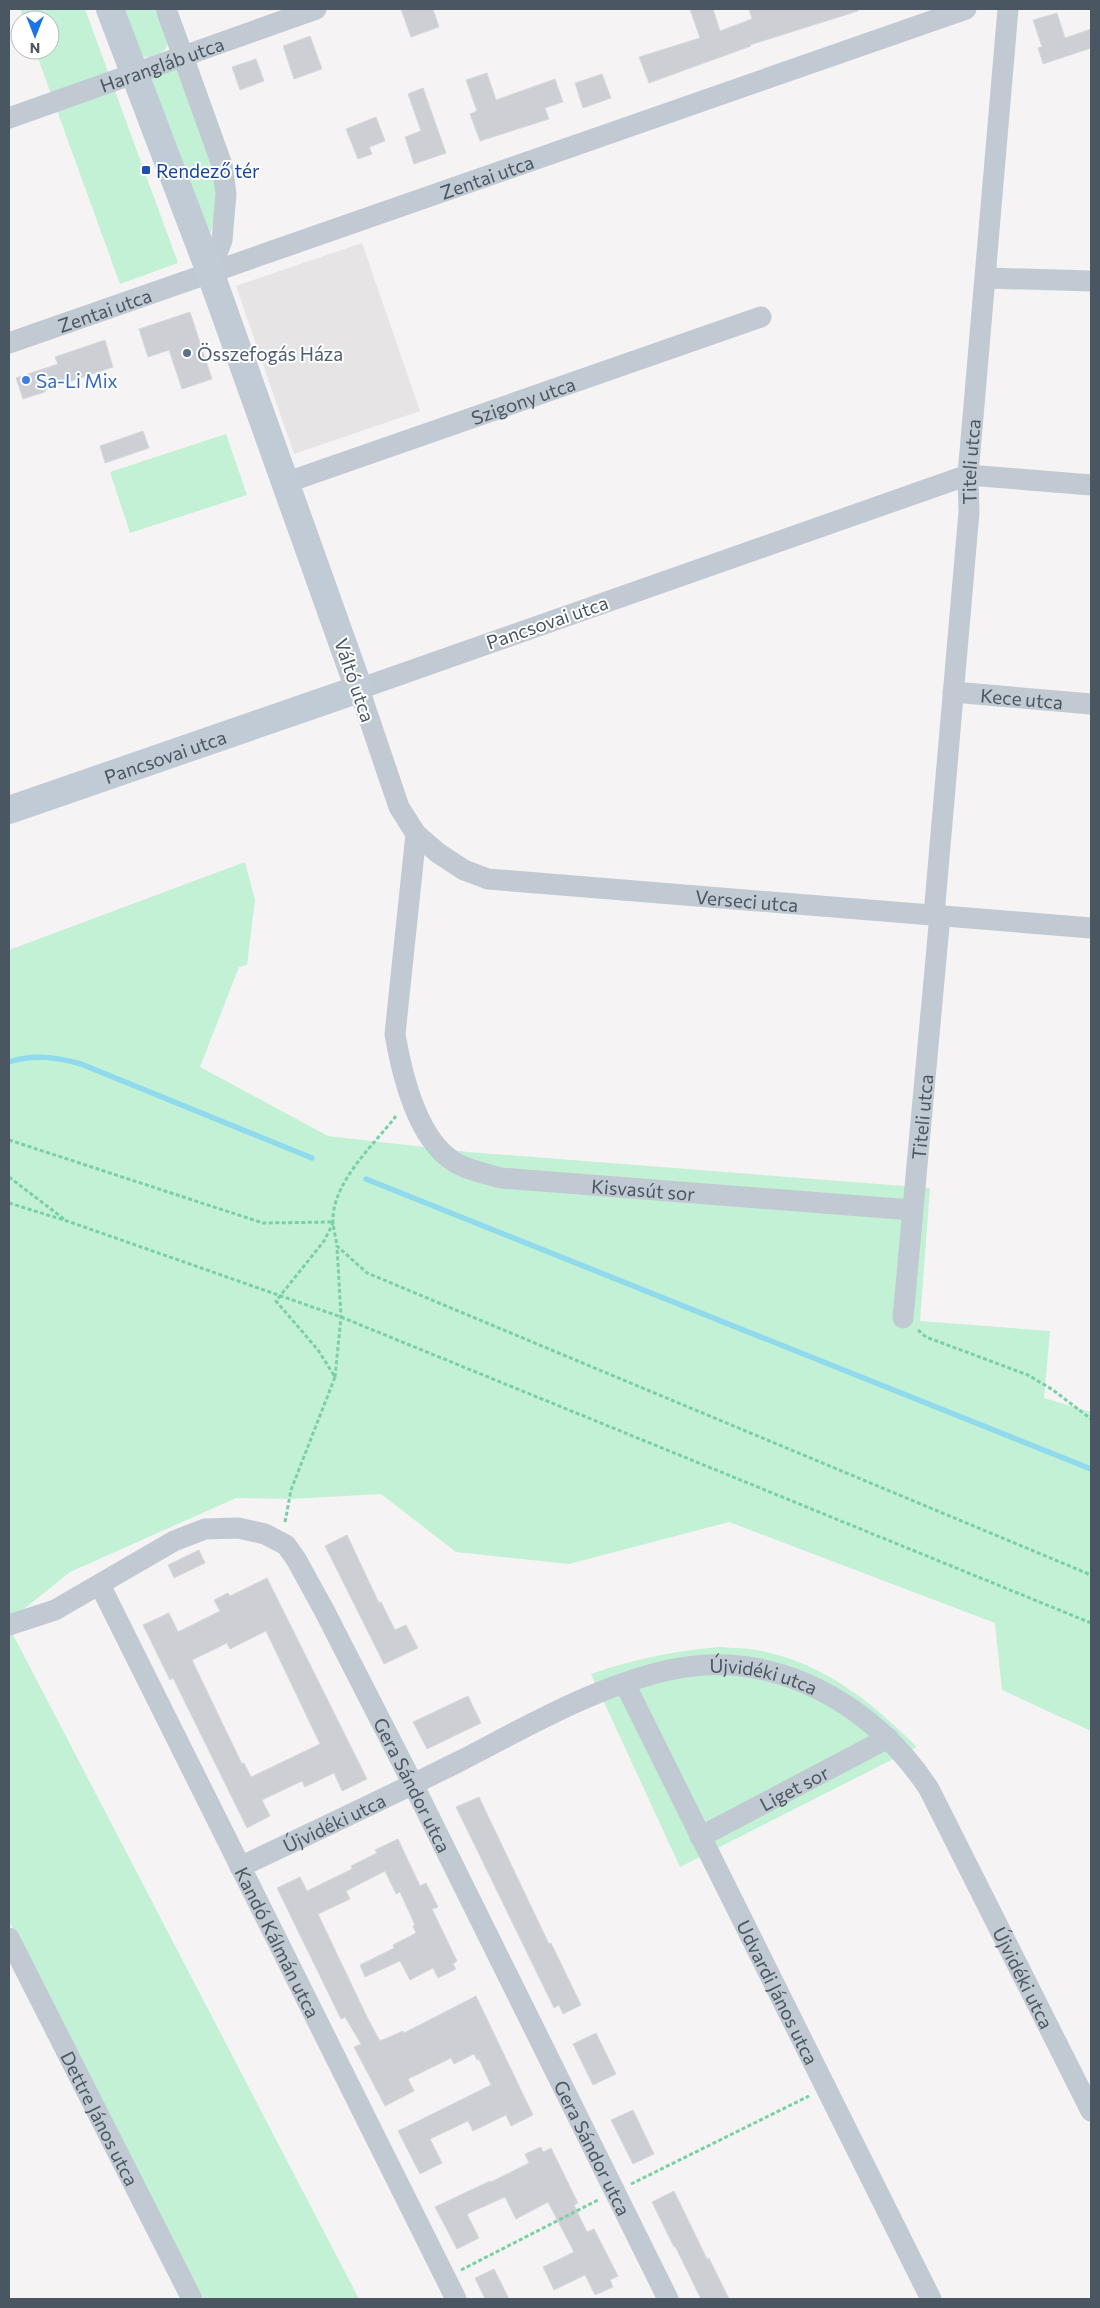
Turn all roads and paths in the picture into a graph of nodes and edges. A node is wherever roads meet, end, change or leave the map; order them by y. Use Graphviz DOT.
graph roads {
  1 [pos="110,9"];
  2 [pos="166,9"];
  3 [pos="316,9"];
  4 [pos="966,9"];
  5 [pos="1008,9"];
  6 [pos="184,56"];
  7 [pos="133,74"];
  8 [pos="9,118"];
  9 [pos="210,272"];
  10 [pos="986,278"];
  11 [pos="1091,281"];
  12 [pos="761,318"];
  13 [pos="9,343"];
  14 [pos="968,475"];
  15 [pos="285,483"];
  16 [pos="1091,485"];
  17 [pos="359,689"];
  18 [pos="953,692"];
  19 [pos="1091,704"];
  20 [pos="9,810"];
  21 [pos="416,834"];
  22 [pos="937,915"];
  23 [pos="1091,928"];
  24 [pos="411,1098"];
  25 [pos="9,1140"];
  26 [pos="9,1177"];
  27 [pos="9,1203"];
  28 [pos="912,1210"];
  29 [pos="67,1221"];
  30 [pos="333,1222"];
  31 [pos="337,1246"];
  32 [pos="282,1295"];
  33 [pos="341,1317"];
  34 [pos="903,1318"];
  35 [pos="335,1377"];
  36 [pos="1091,1419"];
  37 [pos="286,1545"];
  38 [pos="1091,1576"];
  39 [pos="100,1585"];
  40 [pos="1091,1623"];
  41 [pos="9,1625"];
  42 [pos="625,1684"];
  43 [pos="888,1738"];
  44 [pos="413,1784"];
  45 [pos="700,1837"];
  46 [pos="240,1867"];
  47 [pos="9,1938"];
  48 [pos="825,2088"];
  49 [pos="1091,2111"];
  50 [pos="614,2192"];
  51 [pos="446,2278"];
  52 [pos="192,2299"];
  53 [pos="456,2299"];
  54 [pos="668,2299"];
  55 [pos="931,2299"];
  1 -- 7 [label="street"];
  2 -- 6 [label="street"];
  3 -- 6 [label="street, Harangláb utca"];
  4 -- 9 [label="street, Zentai utca"];
  5 -- 10 [label="street, Titeli utca"];
  6 -- 7 [label="street, Harangláb utca"];
  6 -- 9 [label="street"];
  7 -- 8 [label="street, Harangláb utca"];
  7 -- 9 [label="street"];
  9 -- 13 [label="street, Zentai utca"];
  9 -- 15 [label="street, Váltó utca"];
  10 -- 11 [label="street"];
  10 -- 14 [label="street, Titeli utca"];
  12 -- 15 [label="street, Szigony utca"];
  14 -- 16 [label="street, Pancsovai utca"];
  14 -- 17 [label="street, Pancsovai utca"];
  14 -- 18 [label="street, Titeli utca"];
  15 -- 17 [label="street, Váltó utca"];
  17 -- 20 [label="street, Pancsovai utca"];
  17 -- 21 [label="street, Váltó utca"];
  18 -- 19 [label="street, Kece utca"];
  18 -- 22 [label="street, Titeli utca"];
  21 -- 22 [label="street, Verseci utca"];
  21 -- 24 [label="street"];
  22 -- 23 [label="street, Verseci utca"];
  22 -- 28 [label="street, Titeli utca"];
  24 -- 28 [label="street, Kisvasút sor"];
  24 -- 30 [label="path"];
  25 -- 30 [label="path"];
  26 -- 29 [label="path"];
  27 -- 29 [label="path"];
  28 -- 34 [label="street, Titeli utca"];
  29 -- 32 [label="path"];
  30 -- 31 [label="path"];
  30 -- 32 [label="path"];
  31 -- 33 [label="path"];
  31 -- 38 [label="path"];
  32 -- 33 [label="path"];
  32 -- 35 [label="path"];
  33 -- 35 [label="path"];
  33 -- 40 [label="path"];
  34 -- 36 [label="path"];
  35 -- 37 [label="path"];
  37 -- 39 [label="street, Gera Sándor utca"];
  37 -- 44 [label="street, Gera Sándor utca"];
  39 -- 41 [label="street, Gera Sándor utca"];
  39 -- 46 [label="street, Kandó Kálmán utca"];
  42 -- 43 [label="street, Újvidéki utca"];
  42 -- 44 [label="street, Újvidéki utca"];
  42 -- 45 [label="street, Udvardi János utca"];
  43 -- 45 [label="street, Liget sor"];
  43 -- 49 [label="street, Újvidéki utca"];
  44 -- 46 [label="street, Újvidéki utca"];
  44 -- 50 [label="street, Gera Sándor utca"];
  45 -- 48 [label="street, Udvardi János utca"];
  46 -- 51 [label="street, Kandó Kálmán utca"];
  47 -- 52 [label="street, Dettre János utca"];
  48 -- 50 [label="path"];
  48 -- 55 [label="street, Udvardi János utca"];
  50 -- 51 [label="path"];
  50 -- 54 [label="street, Gera Sándor utca"];
  51 -- 53 [label="street, Kandó Kálmán utca"];
}
